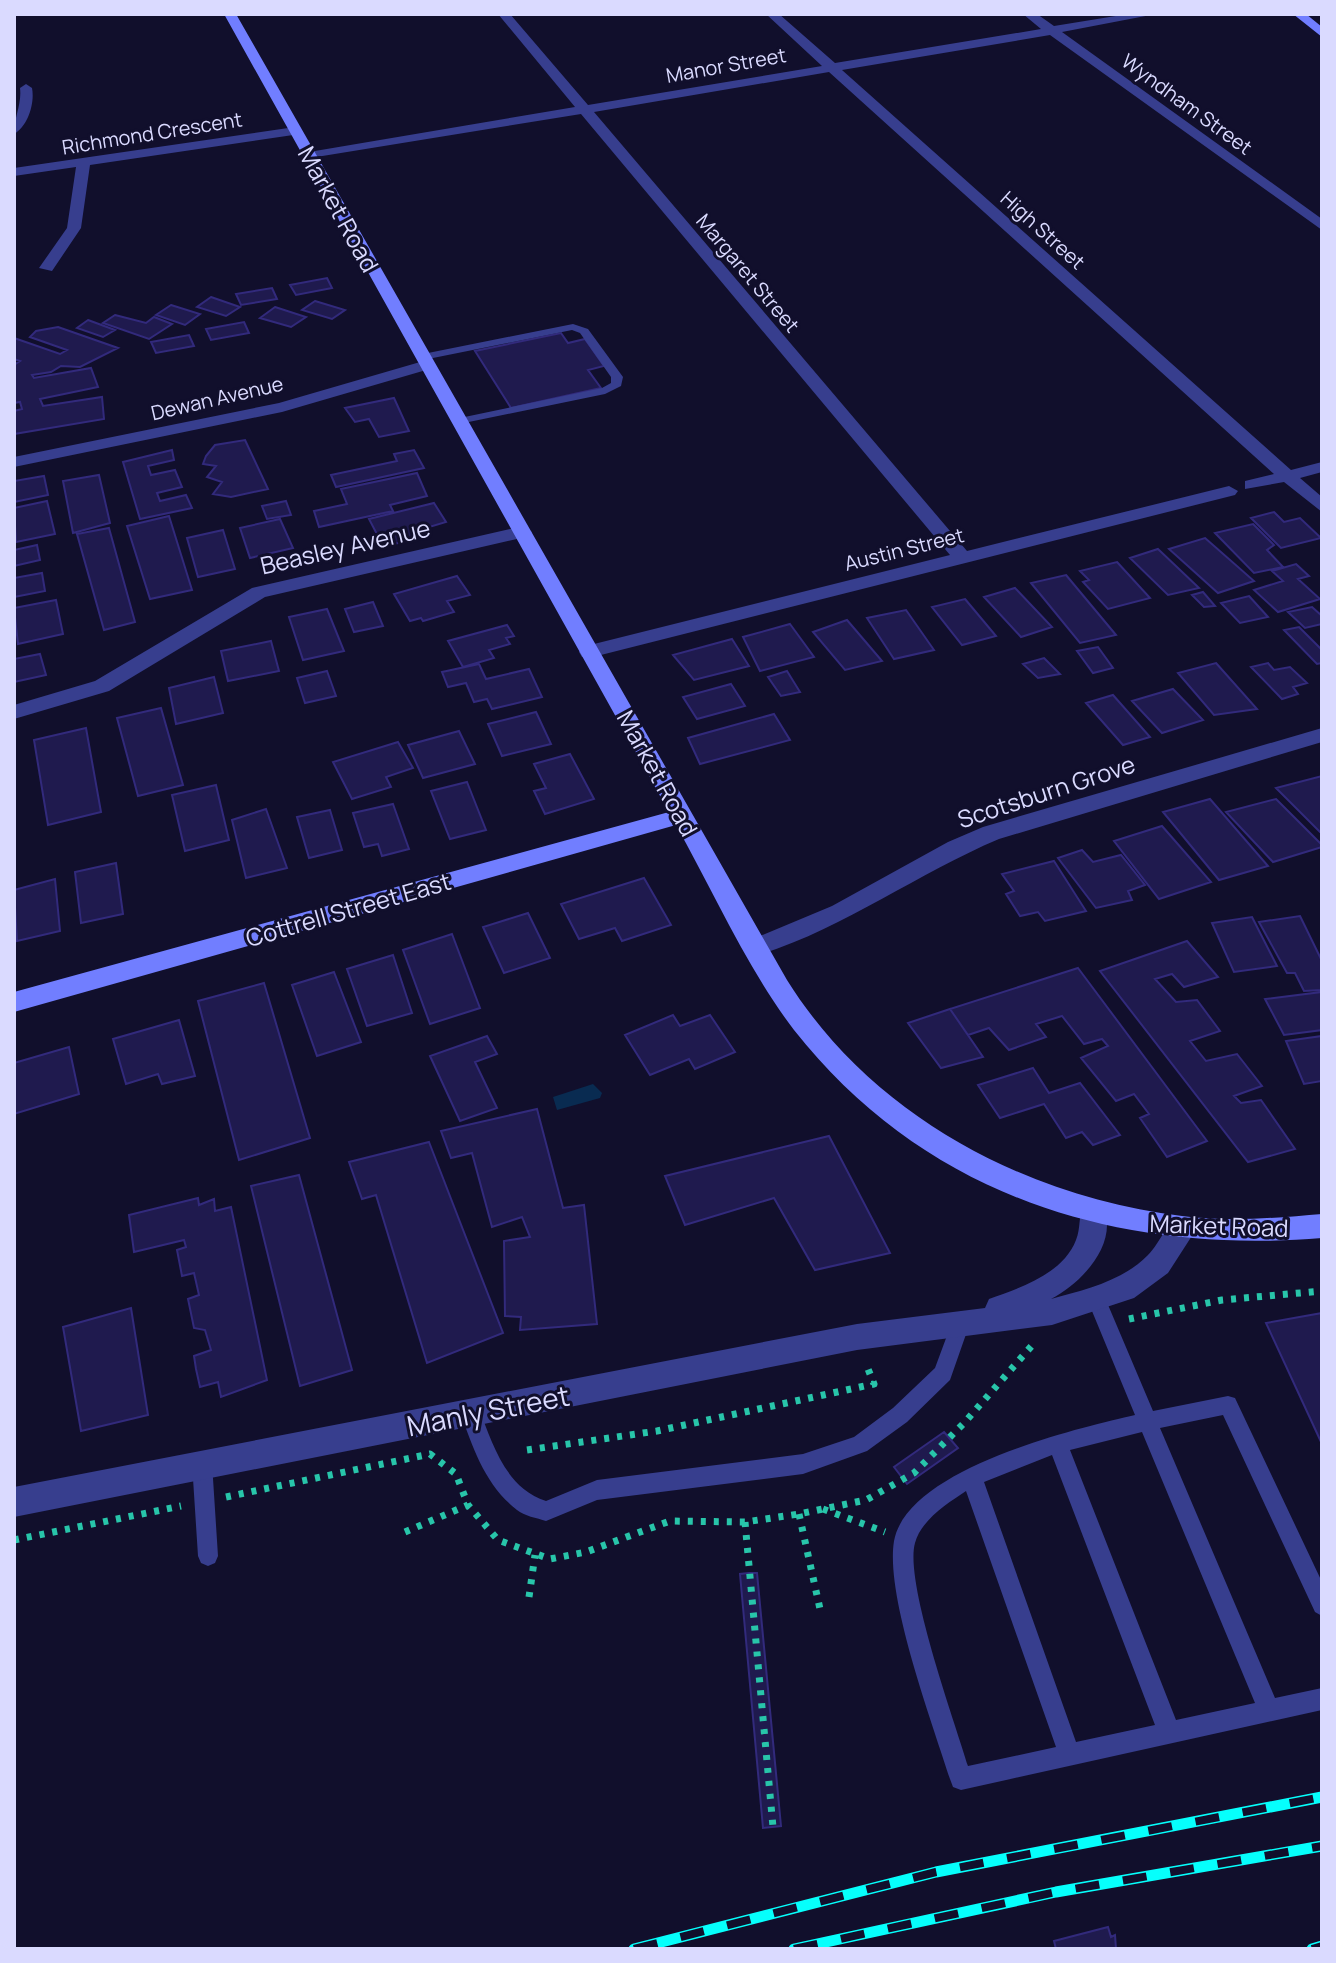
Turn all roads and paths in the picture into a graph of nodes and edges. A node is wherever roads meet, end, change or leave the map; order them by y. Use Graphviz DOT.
graph roads {
  1 [pos="230,14"];
  2 [pos="504,14"];
  3 [pos="772,14"];
  4 [pos="1029,14"];
  5 [pos="1150,14"];
  6 [pos="1299,14"];
  7 [pos="1052,30"];
  8 [pos="1322,33"];
  9 [pos="831,68"];
  10 [pos="26,88"];
  11 [pos="585,109"];
  12 [pos="14,130"];
  13 [pos="295,131"];
  14 [pos="309,156"];
  15 [pos="83,164"];
  16 [pos="14,172"];
  17 [pos="1322,226"];
  18 [pos="47,268"];
  19 [pos="425,361"];
  20 [pos="459,421"];
  21 [pos="14,462"];
  22 [pos="1322,467"];
  23 [pos="1288,475"];
  24 [pos="1251,485"];
  25 [pos="1229,491"];
  26 [pos="1322,507"];
  27 [pos="523,532"];
  28 [pos="962,557"];
  29 [pos="589,652"];
  30 [pos="14,712"];
  31 [pos="1322,735"];
  32 [pos="682,816"];
  33 [pos="756,947"];
  34 [pos="14,1002"];
  35 [pos="1093,1212"];
  36 [pos="1322,1226"];
  37 [pos="1183,1228"];
  38 [pos="1322,1291"];
  39 [pos="1101,1312"];
  40 [pos="962,1320"];
  41 [pos="1042,1338"];
  42 [pos="866,1363"];
  43 [pos="471,1414"];
  44 [pos="1145,1422"];
  45 [pos="1058,1444"];
  46 [pos="527,1450"];
  47 [pos="202,1463"];
  48 [pos="972,1478"];
  49 [pos="14,1502"];
  50 [pos="468,1505"];
  51 [pos="823,1509"];
  52 [pos="799,1514"];
  53 [pos="405,1532"];
  54 [pos="905,1539"];
  55 [pos="535,1555"];
  56 [pos="208,1556"];
  57 [pos="529,1597"];
  58 [pos="1322,1605"];
  59 [pos="820,1609"];
  60 [pos="1322,1699"];
  61 [pos="1269,1711"];
  62 [pos="1169,1732"];
  63 [pos="1070,1756"];
  64 [pos="773,1827"];
  1 -- 13 [label="street, Market Road"];
  2 -- 11 [label="street, Margaret Street"];
  3 -- 9 [label="street, High Street"];
  4 -- 7 [label="street, Wyndham Street"];
  5 -- 7 [label="street, Manor Street"];
  6 -- 8 [label="street"];
  7 -- 9 [label="street, Manor Street"];
  7 -- 17 [label="street, Wyndham Street"];
  9 -- 11 [label="street, Manor Street"];
  9 -- 23 [label="street, High Street"];
  10 -- 12 [label="street"];
  11 -- 14 [label="street, Manor Street"];
  11 -- 28 [label="street, Margaret Street"];
  13 -- 14 [label="street, Market Road"];
  13 -- 15 [label="street, Richmond Crescent"];
  14 -- 19 [label="street, Market Road"];
  15 -- 16 [label="street, Richmond Crescent"];
  15 -- 18 [label="street"];
  19 -- 20 [label="street, Market Road"];
  19 -- 20 [label="lane"];
  19 -- 21 [label="street, Dewan Avenue"];
  20 -- 27 [label="street, Market Road"];
  22 -- 23 [label="street"];
  23 -- 24 [label="street"];
  23 -- 26 [label="street, High Street"];
  25 -- 28 [label="street, Austin Street"];
  27 -- 29 [label="street, Market Road"];
  27 -- 30 [label="street, Beasley Avenue"];
  28 -- 29 [label="street, Austin Street"];
  29 -- 32 [label="street, Market Road"];
  31 -- 33 [label="street, Scotsburn Grove"];
  32 -- 33 [label="street, Market Road"];
  32 -- 34 [label="street, Cottrell Street East"];
  33 -- 35 [label="street, Market Road"];
  35 -- 37 [label="street, Market Road"];
  35 -- 40 [label="street, Manly Street"];
  36 -- 37 [label="street, Market Road"];
  37 -- 39 [label="street, Manly Street"];
  38 -- 39 [label="path"];
  39 -- 40 [label="street, Manly Street"];
  39 -- 44 [label="lane"];
  40 -- 43 [label="street, Manly Street"];
  40 -- 43 [label="lane"];
  41 -- 51 [label="path"];
  42 -- 46 [label="path"];
  43 -- 47 [label="street, Manly Street"];
  44 -- 45 [label="lane"];
  44 -- 58 [label="lane"];
  44 -- 61 [label="lane"];
  45 -- 48 [label="lane"];
  45 -- 62 [label="lane"];
  47 -- 49 [label="street, Manly Street"];
  47 -- 56 [label="lane"];
  48 -- 54 [label="lane"];
  48 -- 63 [label="lane"];
  50 -- 53 [label="path"];
  51 -- 52 [label="path"];
  51 -- 54 [label="path"];
  52 -- 59 [label="path"];
  52 -- 64 [label="path"];
  54 -- 63 [label="lane"];
  55 -- 57 [label="path"];
  60 -- 61 [label="lane"];
  61 -- 62 [label="lane"];
  62 -- 63 [label="lane"];
}
